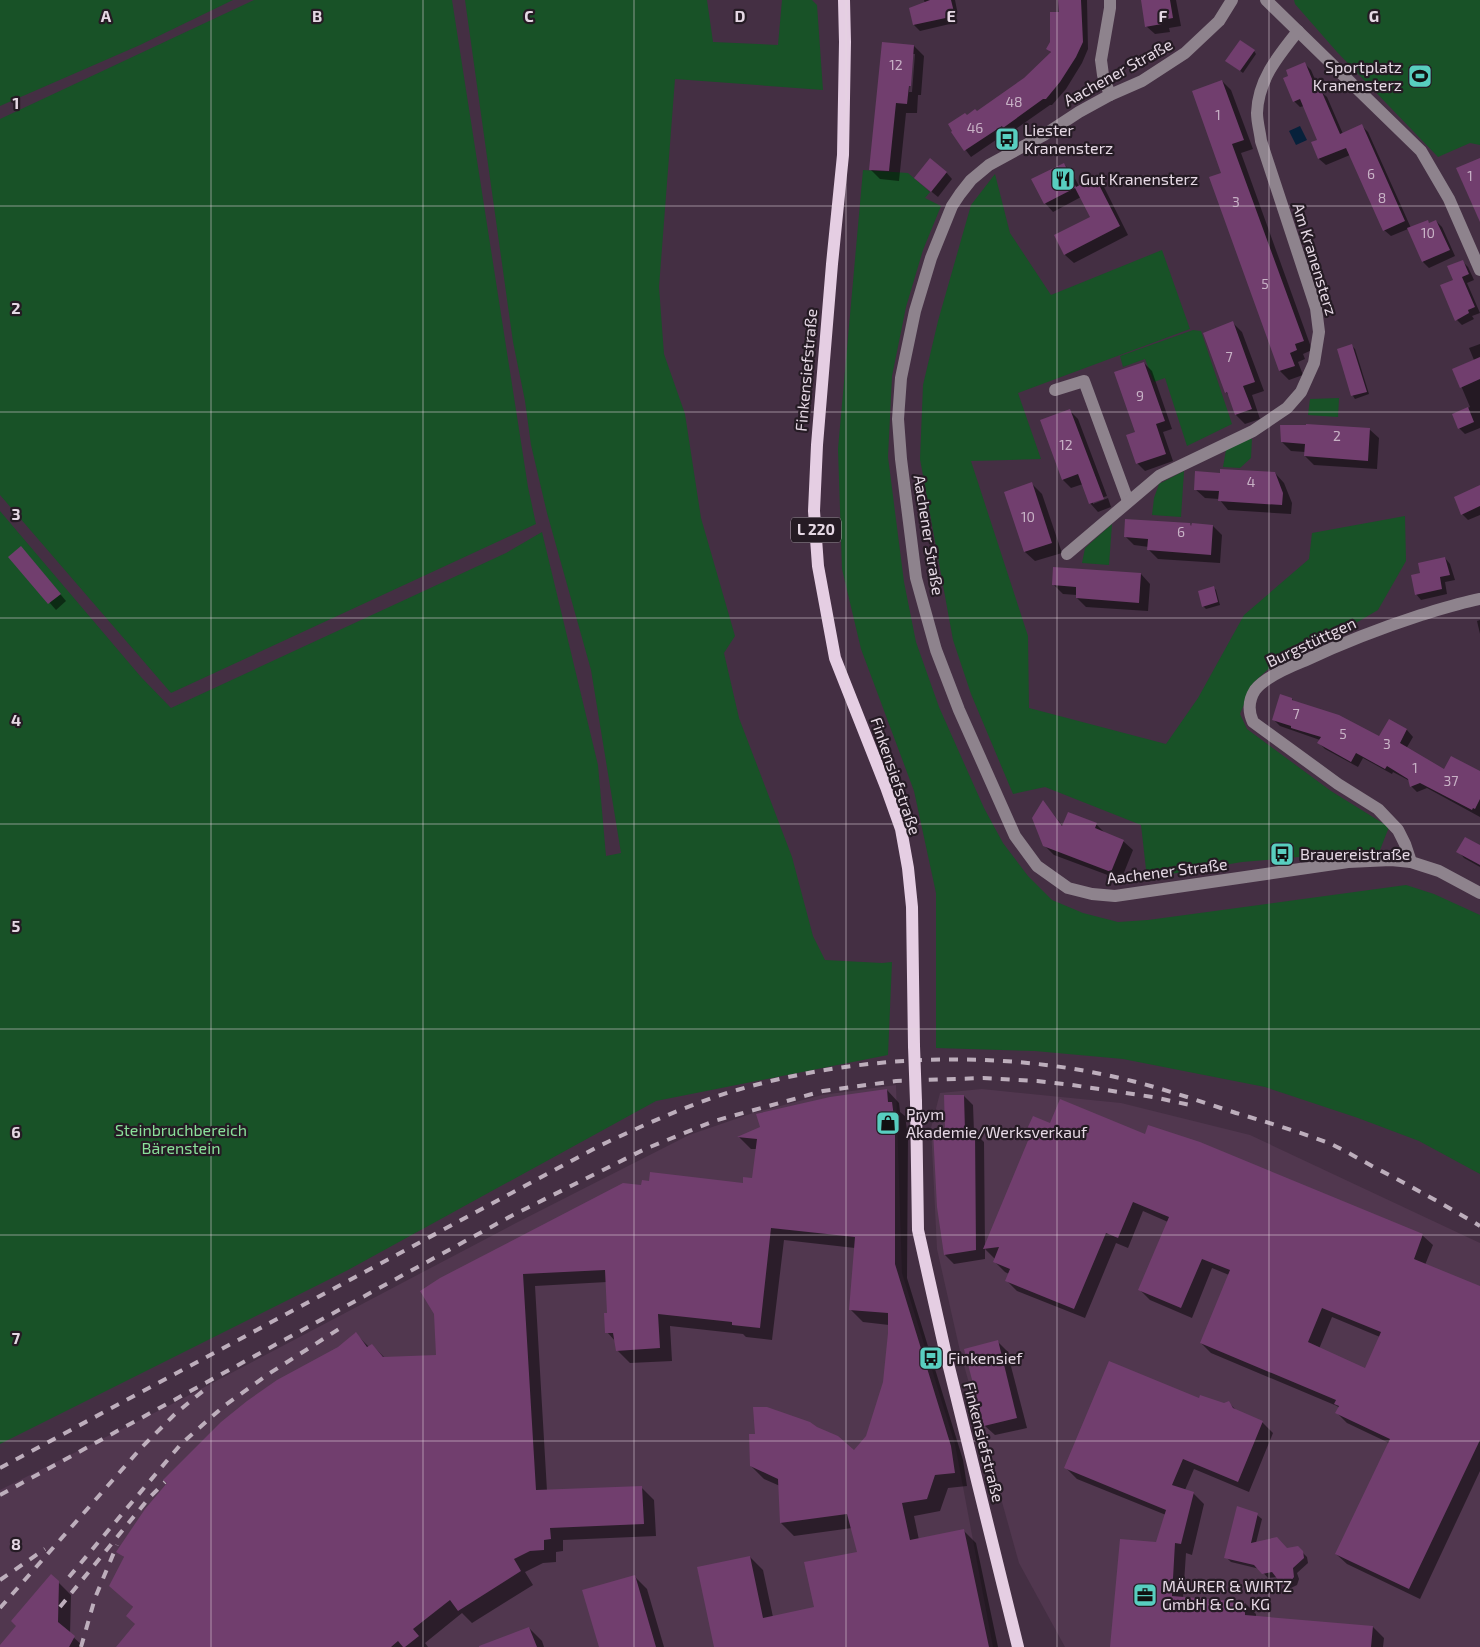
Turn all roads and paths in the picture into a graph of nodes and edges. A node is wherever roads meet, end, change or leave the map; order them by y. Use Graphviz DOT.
graph roads {
  1 [pos="844,0"];
  2 [pos="1110,0"];
  3 [pos="1232,0"];
  4 [pos="1266,0"];
  5 [pos="1298,31"];
  6 [pos="1110,95"];
  7 [pos="1480,270"];
  8 [pos="1055,390"];
  9 [pos="1128,501"];
  10 [pos="1067,554"];
  11 [pos="1480,599"];
  12 [pos="1410,862"];
  13 [pos="1480,893"];
  14 [pos="1018,1647"];
  1 -- 14 [label="main road, Finkensiefstraße / L 220, bridge"];
  2 -- 6 [label="street"];
  3 -- 6 [label="street, Aachener Straße"];
  4 -- 5 [label="street"];
  5 -- 7 [label="street"];
  5 -- 9 [label="street, Am Kranensterz"];
  6 -- 12 [label="street, Aachener Straße"];
  8 -- 9 [label="street"];
  9 -- 10 [label="street, Am Kranensterz"];
  11 -- 12 [label="street, Burgstüttgen"];
  12 -- 13 [label="street, Aachener Straße"];
}
